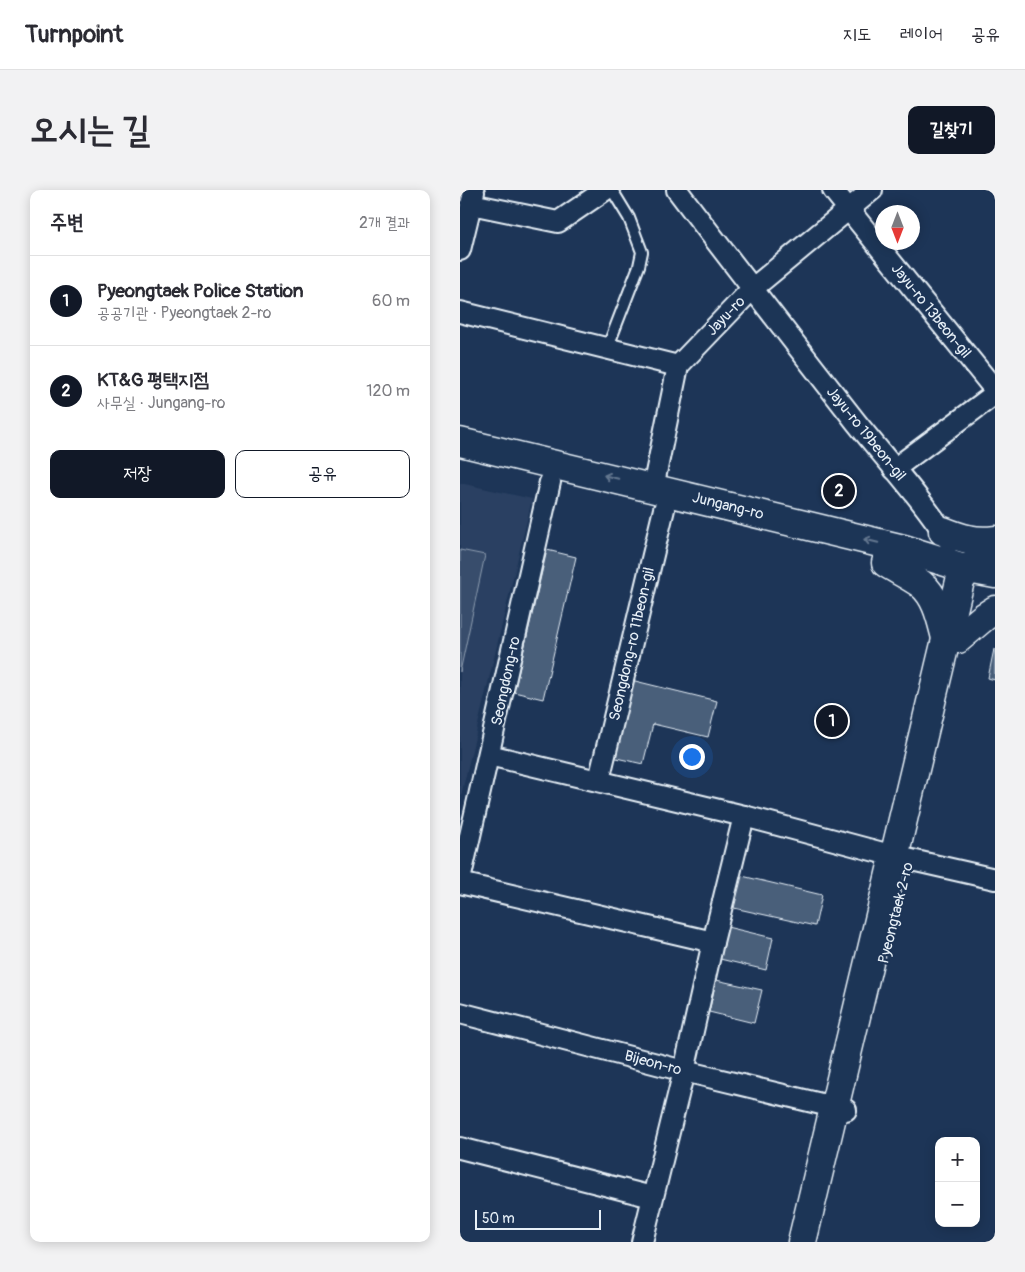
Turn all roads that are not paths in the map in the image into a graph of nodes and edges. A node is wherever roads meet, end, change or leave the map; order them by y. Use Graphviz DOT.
graph roads {
  1 [pos="605,190"];
  2 [pos="612,190"];
  3 [pos="677,190"];
  4 [pos="833,190"];
  5 [pos="872,190"];
  6 [pos="473,197"];
  7 [pos="848,209"];
  8 [pos="460,250"];
  9 [pos="752,289"];
  10 [pos="460,312"];
  11 [pos="607,349"];
  12 [pos="678,366"];
  13 [pos="995,392"];
  14 [pos="460,442"];
  15 [pos="460,461"];
  16 [pos="894,469"];
  17 [pos="550,482"];
  18 [pos="658,498"];
  19 [pos="939,524"];
  20 [pos="995,540"];
  21 [pos="995,547"];
  22 [pos="895,556"];
  23 [pos="981,575"];
  24 [pos="995,610"];
  25 [pos="952,638"];
  26 [pos="489,755"];
  27 [pos="600,780"];
  28 [pos="744,816"];
  29 [pos="901,857"];
  30 [pos="995,879"];
  31 [pos="460,881"];
  32 [pos="713,942"];
  33 [pos="460,1012"];
  34 [pos="684,1071"];
  35 [pos="841,1109"];
  36 [pos="460,1148"];
  37 [pos="652,1197"];
  38 [pos="642,1242"];
  39 [pos="802,1242"];
  40 [pos="816,1242"];
  1 -- 6 [label="street"];
  2 -- 11 [label="lane"];
  3 -- 9 [label="street, Jayu-ro 19beon-gil"];
  4 -- 7 [label="street, Jayu-ro 13beon-gil"];
  5 -- 7 [label="street, Jayu-ro"];
  6 -- 8 [label="street"];
  7 -- 9 [label="street, Jayu-ro"];
  7 -- 13 [label="street, Jayu-ro 13beon-gil"];
  9 -- 12 [label="street, Jayu-ro"];
  9 -- 16 [label="street, Jayu-ro 19beon-gil"];
  10 -- 11 [label="street"];
  11 -- 12 [label="street"];
  12 -- 18 [label="street"];
  13 -- 16 [label="street"];
  18 -- 14 [label="street, Jungang-ro, one-way"];
  15 -- 17 [label="street, Jungang-ro"];
  16 -- 19 [label="street, Jayu-ro 19beon-gil"];
  17 -- 18 [label="street, Jungang-ro"];
  17 -- 26 [label="street, Seongdong-ro"];
  18 -- 22 [label="street, Jungang-ro"];
  18 -- 27 [label="street, Seongdong-ro 11beon-gil"];
  19 -- 20 [label="street"];
  19 -- 22 [label="street"];
  19 -- 23 [label="street, Jayu-ro 19beon-gil"];
  21 -- 23 [label="street"];
  22 -- 23 [label="street, Jungang-ro"];
  22 -- 25 [label="street"];
  23 -- 25 [label="street, Pyeongtaek 2-ro"];
  24 -- 25 [label="street"];
  25 -- 29 [label="street, Pyeongtaek 2-ro"];
  26 -- 27 [label="street"];
  26 -- 31 [label="street, Seongdong-ro"];
  27 -- 28 [label="street"];
  28 -- 29 [label="street"];
  28 -- 32 [label="street"];
  29 -- 30 [label="street"];
  29 -- 35 [label="street, Pyeongtaek 2-ro"];
  31 -- 32 [label="street, Seongdong-ro"];
  32 -- 34 [label="street"];
  33 -- 34 [label="street, Bijeon-ro"];
  34 -- 35 [label="street, Bijeon-ro"];
  34 -- 37 [label="street"];
  35 -- 39 [label="street"];
  35 -- 40 [label="street, Pyeongtaek 2-ro"];
  36 -- 37 [label="street"];
  37 -- 38 [label="street"];
}
